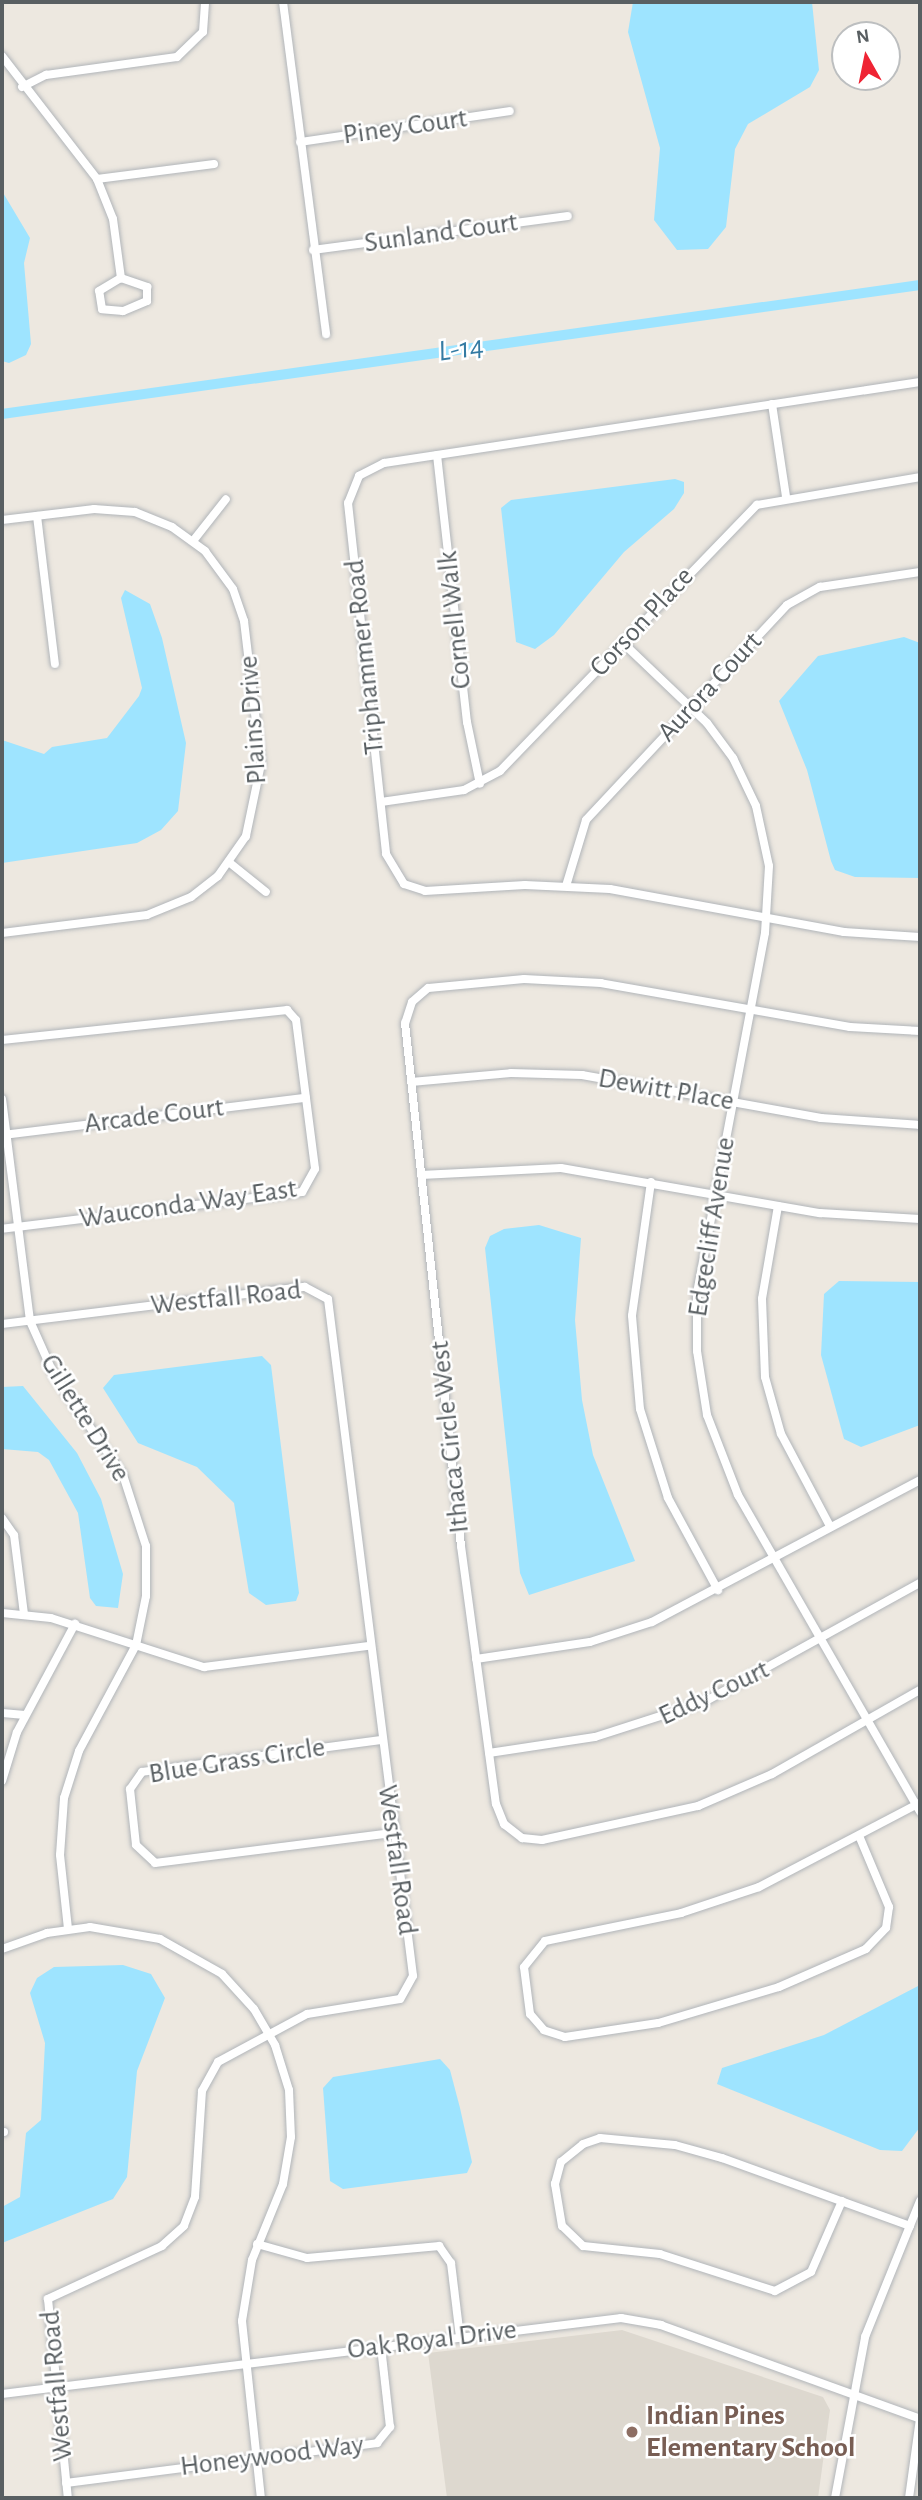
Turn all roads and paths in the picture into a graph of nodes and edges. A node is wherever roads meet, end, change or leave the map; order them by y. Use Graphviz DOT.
graph roads {
  1 [pos="205,2"];
  2 [pos="283,2"];
  3 [pos="2,56"];
  4 [pos="22,87"];
  5 [pos="510,111"];
  6 [pos="300,142"];
  7 [pos="214,164"];
  8 [pos="97,179"];
  9 [pos="568,216"];
  10 [pos="313,250"];
  11 [pos="121,278"];
  12 [pos="326,334"];
  13 [pos="920,383"];
  14 [pos="772,404"];
  15 [pos="438,455"];
  16 [pos="920,477"];
  17 [pos="786,497"];
  18 [pos="226,499"];
  19 [pos="37,516"];
  20 [pos="2,520"];
  21 [pos="193,541"];
  22 [pos="920,572"];
  23 [pos="623,643"];
  24 [pos="55,664"];
  25 [pos="691,707"];
  26 [pos="480,784"];
  27 [pos="381,802"];
  28 [pos="230,863"];
  29 [pos="566,886"];
  30 [pos="266,892"];
  31 [pos="768,917"];
  32 [pos="2,933"];
  33 [pos="920,937"];
  34 [pos="750,1010"];
  35 [pos="920,1031"];
  36 [pos="2,1040"];
  37 [pos="411,1082"];
  38 [pos="306,1098"];
  39 [pos="2,1100"];
  40 [pos="732,1102"];
  41 [pos="920,1125"];
  42 [pos="4,1135"];
  43 [pos="421,1175"];
  44 [pos="651,1182"];
  45 [pos="715,1194"];
  46 [pos="778,1206"];
  47 [pos="920,1219"];
  48 [pos="18,1228"];
  49 [pos="2,1230"];
  50 [pos="30,1321"];
  51 [pos="2,1324"];
  52 [pos="920,1480"];
  53 [pos="2,1518"];
  54 [pos="830,1525"];
  55 [pos="774,1558"];
  56 [pos="920,1583"];
  57 [pos="718,1590"];
  58 [pos="2,1614"];
  59 [pos="24,1614"];
  60 [pos="75,1624"];
  61 [pos="821,1639"];
  62 [pos="136,1645"];
  63 [pos="369,1646"];
  64 [pos="477,1659"];
  65 [pos="920,1690"];
  66 [pos="2,1713"];
  67 [pos="25,1715"];
  68 [pos="868,1720"];
  69 [pos="382,1740"];
  70 [pos="489,1753"];
  71 [pos="2,1780"];
  72 [pos="919,1806"];
  73 [pos="394,1833"];
  74 [pos="860,1838"];
  75 [pos="68,1929"];
  76 [pos="2,1949"];
  77 [pos="269,2033"];
  78 [pos="842,2201"];
  79 [pos="920,2201"];
  80 [pos="910,2225"];
  81 [pos="257,2244"];
  82 [pos="460,2337"];
  83 [pos="381,2347"];
  84 [pos="244,2364"];
  85 [pos="54,2388"];
  86 [pos="851,2393"];
  87 [pos="2,2394"];
  88 [pos="920,2419"];
  89 [pos="256,2459"];
  90 [pos="66,2483"];
  91 [pos="68,2498"];
  92 [pos="261,2498"];
  93 [pos="835,2498"];
  94 [pos="909,2498"];
  1 -- 4 [label="street"];
  2 -- 6 [label="street"];
  3 -- 4 [label="street"];
  4 -- 8 [label="street"];
  5 -- 6 [label="street, Piney Court"];
  6 -- 10 [label="street"];
  7 -- 8 [label="street"];
  8 -- 11 [label="street"];
  9 -- 10 [label="street, Sunland Court"];
  10 -- 12 [label="street"];
  11 -- 11 [label="street"];
  13 -- 14 [label="street, Triphammer Road"];
  14 -- 15 [label="street, Triphammer Road"];
  14 -- 17 [label="street"];
  15 -- 26 [label="street, Cornell Walk"];
  15 -- 27 [label="street, Triphammer Road"];
  16 -- 17 [label="street, Corson Place"];
  17 -- 23 [label="street, Corson Place"];
  18 -- 21 [label="street"];
  19 -- 20 [label="street, Plains Drive"];
  19 -- 21 [label="street, Plains Drive"];
  19 -- 24 [label="street"];
  21 -- 28 [label="street, Plains Drive"];
  22 -- 25 [label="street, Aurora Court"];
  23 -- 25 [label="street, Edgecliff Avenue"];
  23 -- 26 [label="street, Corson Place"];
  25 -- 29 [label="street, Aurora Court"];
  25 -- 31 [label="street, Edgecliff Avenue"];
  26 -- 27 [label="street, Corson Place"];
  27 -- 29 [label="street, Triphammer Road"];
  28 -- 30 [label="street"];
  28 -- 32 [label="street, Plains Drive"];
  29 -- 31 [label="street, Triphammer Road"];
  31 -- 33 [label="street, Triphammer Road"];
  31 -- 34 [label="street, Edgecliff Avenue"];
  34 -- 35 [label="street, Ithaca Circle West"];
  34 -- 37 [label="street, Ithaca Circle West"];
  34 -- 40 [label="street, Edgecliff Avenue"];
  36 -- 38 [label="street, Wauconda Way East"];
  37 -- 40 [label="street, Dewitt Place"];
  37 -- 43 [label="street, Ithaca Circle West"];
  38 -- 42 [label="street, Arcade Court"];
  38 -- 48 [label="street, Wauconda Way East"];
  39 -- 42 [label="street, Gillette Drive"];
  40 -- 41 [label="street, Dewitt Place"];
  40 -- 45 [label="street, Edgecliff Avenue"];
  42 -- 48 [label="street, Gillette Drive"];
  43 -- 44 [label="street"];
  43 -- 64 [label="street, Ithaca Circle West"];
  44 -- 45 [label="street"];
  44 -- 57 [label="street"];
  45 -- 46 [label="street"];
  45 -- 55 [label="street, Edgecliff Avenue"];
  46 -- 47 [label="street"];
  46 -- 54 [label="street"];
  48 -- 49 [label="street"];
  48 -- 50 [label="street, Gillette Drive"];
  50 -- 51 [label="street"];
  50 -- 62 [label="street, Gillette Drive"];
  50 -- 63 [label="street, Westfall Road"];
  52 -- 54 [label="street"];
  53 -- 59 [label="street"];
  54 -- 55 [label="street"];
  55 -- 57 [label="street"];
  55 -- 61 [label="street, Edgecliff Avenue"];
  56 -- 61 [label="street, Eddy Court"];
  57 -- 64 [label="street"];
  58 -- 59 [label="street"];
  59 -- 60 [label="street"];
  60 -- 62 [label="street"];
  60 -- 67 [label="street"];
  61 -- 68 [label="street, Edgecliff Avenue"];
  61 -- 70 [label="street, Eddy Court"];
  62 -- 63 [label="street"];
  62 -- 75 [label="street, Gillette Drive"];
  63 -- 69 [label="street, Westfall Road"];
  64 -- 70 [label="street, Ithaca Circle West"];
  65 -- 68 [label="street, Ithaca Circle West"];
  66 -- 67 [label="street"];
  67 -- 71 [label="street"];
  68 -- 70 [label="street, Ithaca Circle West"];
  68 -- 72 [label="street, Edgecliff Avenue"];
  69 -- 73 [label="street, Westfall Road"];
  69 -- 73 [label="street, Blue Grass Circle"];
  72 -- 74 [label="street"];
  73 -- 77 [label="street, Westfall Road"];
  74 -- 74 [label="street"];
  75 -- 76 [label="street"];
  75 -- 77 [label="street"];
  77 -- 81 [label="street"];
  77 -- 85 [label="street, Westfall Road"];
  78 -- 78 [label="street"];
  78 -- 80 [label="street"];
  79 -- 80 [label="street"];
  80 -- 86 [label="street"];
  81 -- 82 [label="street"];
  81 -- 84 [label="street"];
  82 -- 83 [label="street, Oak Royal Drive"];
  82 -- 86 [label="street, Oak Royal Drive"];
  83 -- 84 [label="street, Oak Royal Drive"];
  83 -- 89 [label="street, Honeywood Way"];
  84 -- 85 [label="street, Oak Royal Drive"];
  84 -- 89 [label="street"];
  85 -- 87 [label="street, Oak Royal Drive"];
  85 -- 90 [label="street, Westfall Road"];
  86 -- 88 [label="street, Oak Royal Drive"];
  86 -- 93 [label="street"];
  88 -- 94 [label="street"];
  89 -- 90 [label="street, Honeywood Way"];
  89 -- 92 [label="street"];
  90 -- 91 [label="street, Westfall Road"];
}
